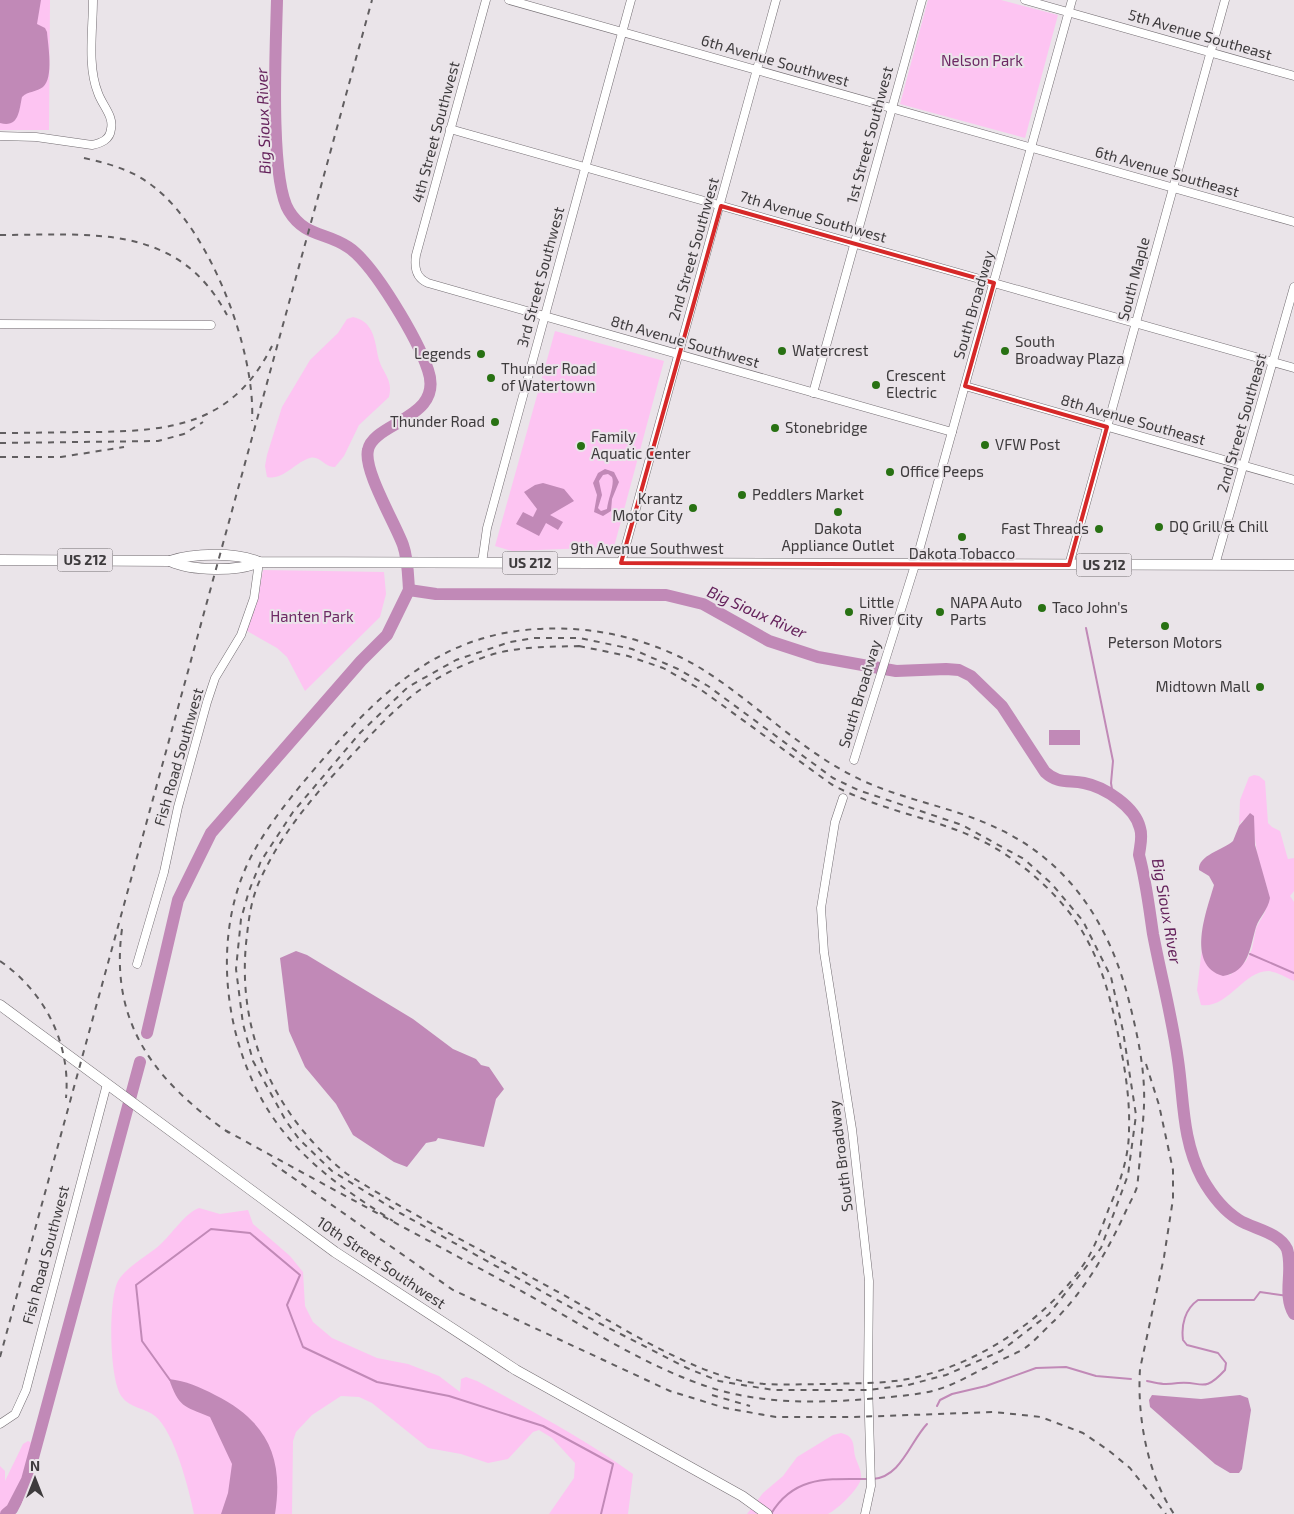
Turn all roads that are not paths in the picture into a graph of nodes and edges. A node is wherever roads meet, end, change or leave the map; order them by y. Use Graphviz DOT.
graph roads {
  1 [pos="93,0"];
  2 [pos="486,0"];
  3 [pos="509,0"];
  4 [pos="631,0"];
  5 [pos="776,0"];
  6 [pos="922,0"];
  7 [pos="1025,0"];
  8 [pos="1072,0"];
  9 [pos="1225,0"];
  10 [pos="1069,12"];
  11 [pos="622,32"];
  12 [pos="1210,53"];
  13 [pos="757,70"];
  14 [pos="1294,76"];
  15 [pos="892,108"];
  16 [pos="450,130"];
  17 [pos="0,136"];
  18 [pos="1033,148"];
  19 [pos="585,167"];
  20 [pos="1173,187"];
  21 [pos="721,206"];
  22 [pos="1294,222"];
  23 [pos="855,244"];
  24 [pos="416,271"];
  25 [pos="994,283"];
  26 [pos="1294,287"];
  27 [pos="545,316"];
  28 [pos="1136,323"];
  29 [pos="0,324"];
  30 [pos="211,325"];
  31 [pos="679,355"];
  32 [pos="1274,362"];
  33 [pos="1294,368"];
  34 [pos="965,386"];
  35 [pos="813,393"];
  36 [pos="1107,427"];
  37 [pos="952,432"];
  38 [pos="1244,466"];
  39 [pos="1294,480"];
  40 [pos="0,560"];
  41 [pos="259,562"];
  42 [pos="482,563"];
  43 [pos="621,564"];
  44 [pos="915,565"];
  45 [pos="1069,565"];
  46 [pos="1215,565"];
  47 [pos="1294,565"];
  48 [pos="854,760"];
  49 [pos="842,798"];
  50 [pos="137,964"];
  51 [pos="0,1006"];
  52 [pos="107,1084"];
  53 [pos="0,1424"];
  54 [pos="763,1511"];
  55 [pos="865,1514"];
  1 -- 17 [label="street"];
  2 -- 16 [label="street, 4th Street Southwest"];
  3 -- 11 [label="street, 6th Avenue Southwest"];
  4 -- 11 [label="street, 3rd Street Southwest"];
  5 -- 13 [label="street, 2nd Street Southwest"];
  6 -- 15 [label="street, 1st Street Southwest"];
  7 -- 10 [label="street, 5th Avenue Southeast"];
  8 -- 10 [label="street, South Broadway"];
  9 -- 12 [label="street, South Maple"];
  10 -- 12 [label="street, 5th Avenue Southeast"];
  10 -- 18 [label="street, South Broadway"];
  11 -- 13 [label="street, 6th Avenue Southwest"];
  11 -- 19 [label="street, 3rd Street Southwest"];
  12 -- 14 [label="street, 5th Avenue Southeast"];
  12 -- 20 [label="street, South Maple"];
  13 -- 15 [label="street, 6th Avenue Southwest"];
  13 -- 21 [label="street, 2nd Street Southwest"];
  15 -- 18 [label="street, 6th Avenue Southwest"];
  15 -- 23 [label="street, 1st Street Southwest"];
  16 -- 19 [label="street, 7th Avenue Southwest"];
  16 -- 24 [label="street, 4th Street Southwest"];
  18 -- 20 [label="street, 6th Avenue Southeast"];
  18 -- 25 [label="street, South Broadway"];
  19 -- 21 [label="street, 7th Avenue Southwest"];
  19 -- 27 [label="street, 3rd Street Southwest"];
  20 -- 22 [label="street, 6th Avenue Southeast"];
  20 -- 28 [label="street, South Maple"];
  21 -- 23 [label="street, 7th Avenue Southwest"];
  21 -- 31 [label="street, 2nd Street Southwest"];
  23 -- 25 [label="street, 7th Avenue Southwest"];
  23 -- 35 [label="street, 1st Street Southwest"];
  24 -- 27 [label="street, 8th Avenue Southwest"];
  25 -- 28 [label="street, 7th Avenue Southwest"];
  25 -- 34 [label="street, South Broadway"];
  26 -- 32 [label="street, 2nd Street Southeast"];
  27 -- 31 [label="street, 8th Avenue Southwest"];
  27 -- 42 [label="street, 3rd Street Southwest"];
  28 -- 32 [label="street, 7th Avenue Southwest"];
  28 -- 36 [label="street, South Maple"];
  29 -- 30 [label="street"];
  31 -- 35 [label="street, 8th Avenue Southwest"];
  31 -- 43 [label="street, 2nd Street Southwest"];
  32 -- 33 [label="street, 7th Avenue Southwest"];
  32 -- 38 [label="street, 2nd Street Southeast"];
  34 -- 36 [label="street, 8th Avenue Southeast"];
  34 -- 37 [label="street, South Broadway"];
  35 -- 37 [label="street, 8th Avenue Southwest"];
  36 -- 38 [label="street, 8th Avenue Southeast"];
  36 -- 45 [label="street, South Maple"];
  37 -- 44 [label="street, South Broadway"];
  38 -- 39 [label="street, 8th Avenue Southeast"];
  38 -- 46 [label="street, 2nd Street Southeast"];
  40 -- 41 [label="main road, 9th Avenue Southwest / US 212"];
  41 -- 42 [label="main road, 9th Avenue Southwest / US 212"];
  41 -- 50 [label="street, Fish Road Southwest"];
  42 -- 43 [label="main road, 9th Avenue Southwest / US 212"];
  43 -- 44 [label="main road, 9th Avenue Southwest / US 212"];
  44 -- 45 [label="main road, US 212"];
  44 -- 48 [label="street, South Broadway"];
  45 -- 46 [label="main road, US 212"];
  46 -- 47 [label="main road, US 212"];
  49 -- 55 [label="street, South Broadway"];
  51 -- 52 [label="main road, 10th Street Southwest"];
  52 -- 53 [label="street, Fish Road Southwest"];
  52 -- 54 [label="main road, 10th Street Southwest"];
}
